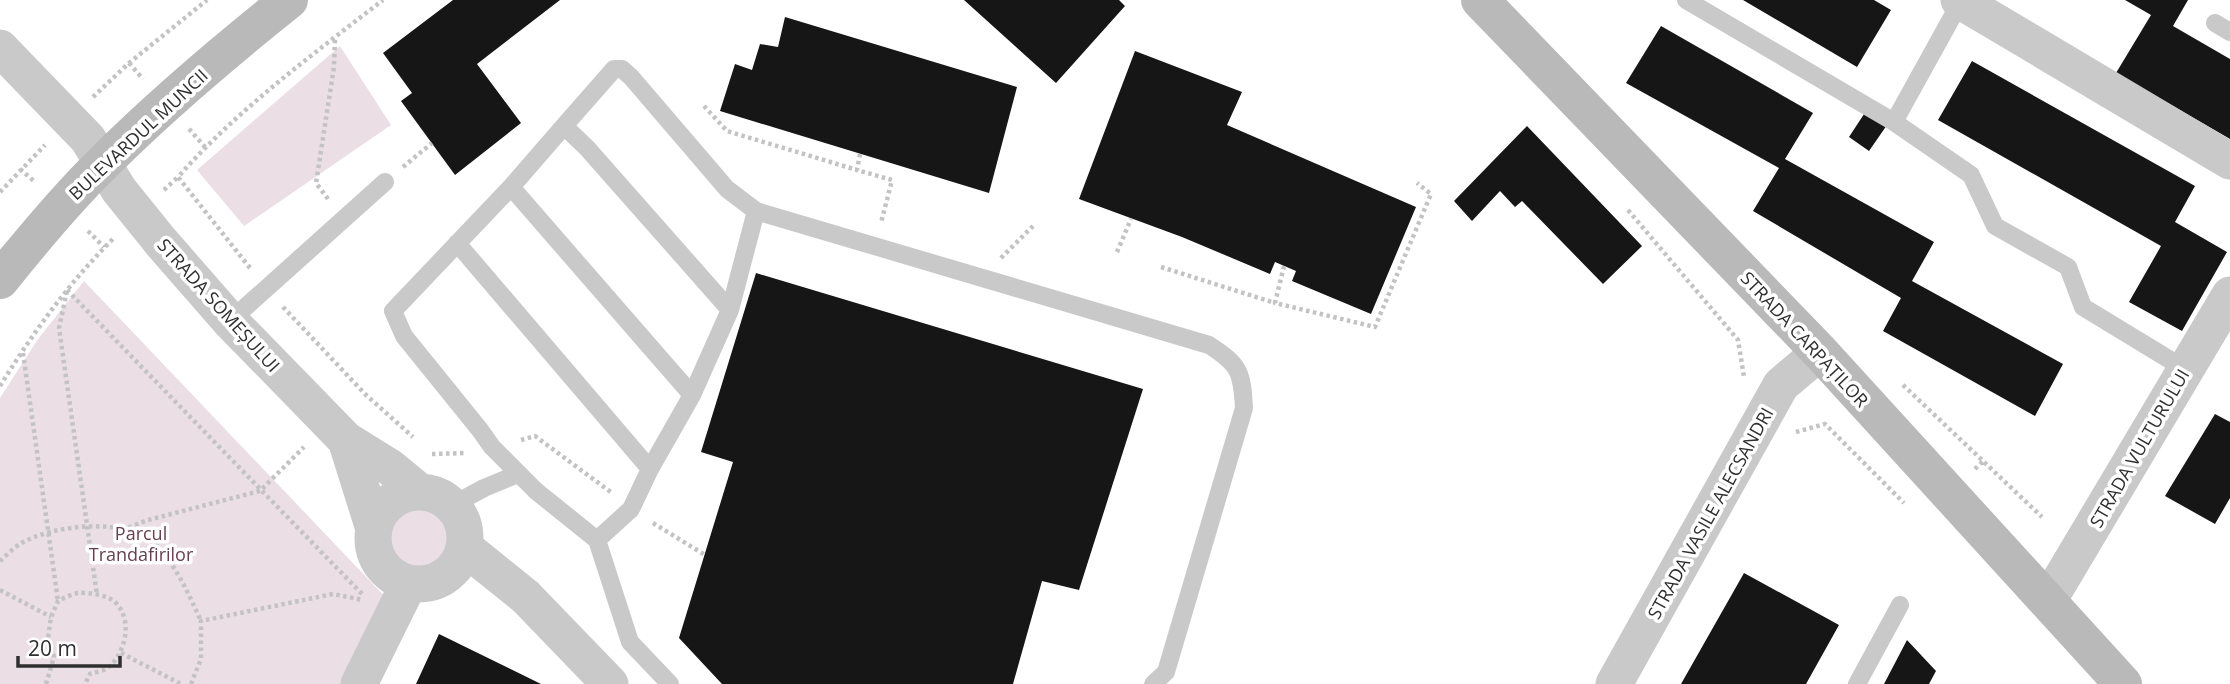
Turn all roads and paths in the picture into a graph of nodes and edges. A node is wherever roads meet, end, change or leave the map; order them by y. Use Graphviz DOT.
graph roads {
  1 [pos="207,0"];
  2 [pos="289,0"];
  3 [pos="383,0"];
  4 [pos="1480,0"];
  5 [pos="1686,0"];
  6 [pos="1960,1"];
  7 [pos="335,37"];
  8 [pos="0,48"];
  9 [pos="704,106"];
  10 [pos="71,118"];
  11 [pos="1894,122"];
  12 [pos="564,126"];
  13 [pos="432,144"];
  14 [pos="860,154"];
  15 [pos="2230,161"];
  16 [pos="103,162"];
  17 [pos="857,170"];
  18 [pos="385,182"];
  19 [pos="1417,183"];
  20 [pos="511,187"];
  21 [pos="0,192"];
  22 [pos="1622,203"];
  23 [pos="756,211"];
  24 [pos="343,219"];
  25 [pos="1131,219"];
  26 [pos="1033,226"];
  27 [pos="457,243"];
  28 [pos="875,246"];
  29 [pos="1117,252"];
  30 [pos="1284,266"];
  31 [pos="1161,267"];
  32 [pos="982,278"];
  33 [pos="0,280"];
  34 [pos="267,289"];
  35 [pos="67,290"];
  36 [pos="2230,295"];
  37 [pos="1275,303"];
  38 [pos="730,310"];
  39 [pos="230,321"];
  40 [pos="22,351"];
  41 [pos="1819,352"];
  42 [pos="2185,369"];
  43 [pos="0,386"];
  44 [pos="365,394"];
  45 [pos="692,395"];
  46 [pos="1768,410"];
  47 [pos="346,440"];
  48 [pos="650,469"];
  49 [pos="519,474"];
  50 [pos="260,491"];
  51 [pos="435,499"];
  52 [pos="1911,510"];
  53 [pos="88,526"];
  54 [pos="374,529"];
  55 [pos="122,530"];
  56 [pos="47,532"];
  57 [pos="597,540"];
  58 [pos="464,547"];
  59 [pos="0,561"];
  60 [pos="409,583"];
  61 [pos="0,590"];
  62 [pos="97,595"];
  63 [pos="58,601"];
  64 [pos="2048,601"];
  65 [pos="1900,605"];
  66 [pos="51,617"];
  67 [pos="201,621"];
  68 [pos="121,653"];
  69 [pos="46,684"];
  70 [pos="85,684"];
  71 [pos="181,684"];
  72 [pos="191,684"];
  73 [pos="359,684"];
  74 [pos="610,684"];
  75 [pos="670,684"];
  76 [pos="1153,684"];
  77 [pos="1614,684"];
  78 [pos="1857,684"];
  79 [pos="2123,684"];
  1 -- 10 [label="path"];
  2 -- 16 [label="main road, BULEVARDUL MUNCII"];
  3 -- 7 [label="path"];
  4 -- 41 [label="main road, STRADA CARPAȚILOR"];
  5 -- 11 [label="lane"];
  6 -- 11 [label="lane"];
  6 -- 15 [label="street"];
  7 -- 24 [label="path"];
  7 -- 34 [label="path"];
  8 -- 10 [label="street, STRADA SOMEȘULUI"];
  9 -- 17 [label="path"];
  10 -- 16 [label="street, STRADA SOMEȘULUI"];
  10 -- 21 [label="path"];
  11 -- 42 [label="lane"];
  12 -- 20 [label="lane"];
  12 -- 23 [label="lane"];
  12 -- 38 [label="lane"];
  13 -- 18 [label="path"];
  14 -- 17 [label="path"];
  16 -- 33 [label="main road, BULEVARDUL MUNCII"];
  16 -- 39 [label="street, STRADA SOMEȘULUI"];
  17 -- 28 [label="path"];
  18 -- 24 [label="lane"];
  19 -- 37 [label="path"];
  20 -- 27 [label="lane"];
  20 -- 45 [label="lane"];
  22 -- 46 [label="path"];
  23 -- 28 [label="lane"];
  23 -- 38 [label="lane"];
  24 -- 34 [label="lane"];
  25 -- 29 [label="path"];
  26 -- 32 [label="path"];
  27 -- 48 [label="lane"];
  27 -- 49 [label="lane"];
  28 -- 32 [label="lane"];
  30 -- 37 [label="path"];
  31 -- 37 [label="path"];
  32 -- 76 [label="lane"];
  34 -- 39 [label="lane"];
  34 -- 44 [label="path"];
  35 -- 40 [label="path"];
  35 -- 50 [label="path"];
  35 -- 53 [label="path"];
  36 -- 42 [label="street, STRADA VULTURULUI"];
  38 -- 45 [label="lane"];
  39 -- 47 [label="street, STRADA SOMEȘULUI"];
  40 -- 43 [label="path"];
  40 -- 56 [label="path"];
  41 -- 46 [label="street, STRADA VASILE ALECSANDRI"];
  41 -- 64 [label="main road, STRADA CARPAȚILOR"];
  42 -- 64 [label="street, STRADA VULTURULUI"];
  45 -- 48 [label="lane"];
  46 -- 52 [label="path"];
  46 -- 77 [label="street, STRADA VASILE ALECSANDRI"];
  47 -- 51 [label="street, STRADA SOMEȘULUI"];
  47 -- 54 [label="street, STRADA SOMEȘULUI"];
  48 -- 57 [label="lane"];
  49 -- 51 [label="lane"];
  49 -- 57 [label="lane"];
  50 -- 55 [label="path"];
  50 -- 67 [label="path"];
  51 -- 54 [label="street"];
  51 -- 58 [label="street, STRADA SOMEȘULUI"];
  53 -- 55 [label="path"];
  53 -- 56 [label="path"];
  53 -- 62 [label="path"];
  54 -- 60 [label="street, STRADA SOMEȘULUI"];
  55 -- 67 [label="path"];
  56 -- 59 [label="path"];
  56 -- 63 [label="path"];
  57 -- 75 [label="lane"];
  58 -- 60 [label="street"];
  58 -- 74 [label="street"];
  60 -- 73 [label="street"];
  61 -- 66 [label="path"];
  62 -- 63 [label="path"];
  62 -- 68 [label="path"];
  63 -- 66 [label="path"];
  64 -- 79 [label="main road, STRADA CARPAȚILOR"];
  65 -- 78 [label="lane"];
  66 -- 69 [label="path"];
  67 -- 72 [label="path"];
  68 -- 70 [label="path"];
  68 -- 71 [label="path"];
}
